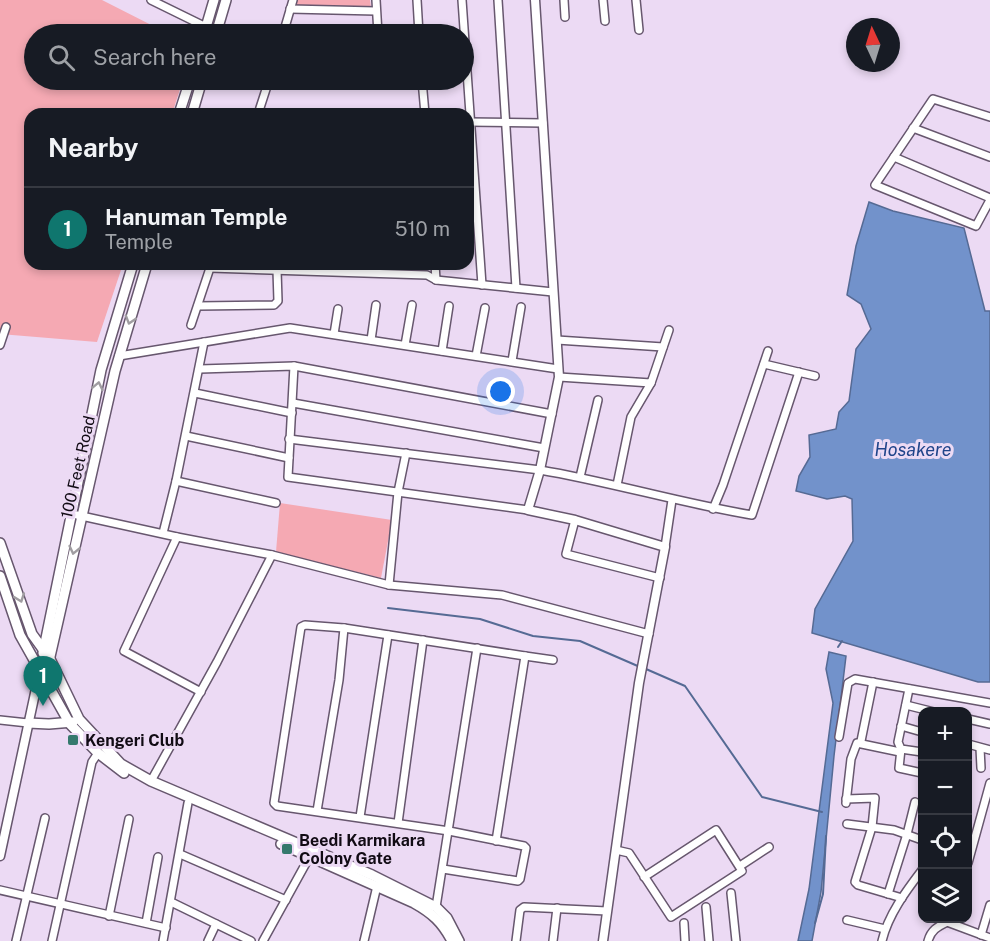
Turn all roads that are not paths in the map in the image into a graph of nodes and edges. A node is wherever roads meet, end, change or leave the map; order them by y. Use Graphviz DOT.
graph roads {
  1 [pos="151,0"];
  2 [pos="214,0"];
  3 [pos="226,0"];
  4 [pos="293,0"];
  5 [pos="376,0"];
  6 [pos="417,0"];
  7 [pos="462,0"];
  8 [pos="498,0"];
  9 [pos="535,0"];
  10 [pos="564,0"];
  11 [pos="603,0"];
  12 [pos="636,0"];
  13 [pos="290,9"];
  14 [pos="376,11"];
  15 [pos="565,17"];
  16 [pos="605,21"];
  17 [pos="193,24"];
  18 [pos="207,24"];
  19 [pos="219,24"];
  20 [pos="286,24"];
  21 [pos="377,24"];
  22 [pos="418,24"];
  23 [pos="463,24"];
  24 [pos="639,30"];
  25 [pos="187,90"];
  26 [pos="199,90"];
  27 [pos="265,90"];
  28 [pos="423,90"];
  29 [pos="467,90"];
  30 [pos="181,108"];
  31 [pos="194,108"];
  32 [pos="260,108"];
  33 [pos="424,108"];
  34 [pos="468,108"];
  35 [pos="990,117"];
  36 [pos="474,122"];
  37 [pos="506,122"];
  38 [pos="543,123"];
  39 [pos="913,128"];
  40 [pos="894,157"];
  41 [pos="990,157"];
  42 [pos="474,185"];
  43 [pos="990,199"];
  44 [pos="131,270"];
  45 [pos="145,270"];
  46 [pos="210,270"];
  47 [pos="277,270"];
  48 [pos="435,270"];
  49 [pos="436,280"];
  50 [pos="482,285"];
  51 [pos="516,288"];
  52 [pos="553,292"];
  53 [pos="376,305"];
  54 [pos="412,305"];
  55 [pos="198,306"];
  56 [pos="449,306"];
  57 [pos="522,307"];
  58 [pos="485,308"];
  59 [pos="338,309"];
  60 [pos="191,326"];
  61 [pos="6,327"];
  62 [pos="669,330"];
  63 [pos="334,334"];
  64 [pos="371,340"];
  65 [pos="557,340"];
  66 [pos="204,342"];
  67 [pos="0,345"];
  68 [pos="405,345"];
  69 [pos="663,347"];
  70 [pos="442,351"];
  71 [pos="768,351"];
  72 [pos="119,356"];
  73 [pos="476,356"];
  74 [pos="512,361"];
  75 [pos="764,364"];
  76 [pos="294,366"];
  77 [pos="200,369"];
  78 [pos="799,372"];
  79 [pos="559,373"];
  80 [pos="815,376"];
  81 [pos="651,383"];
  82 [pos="195,393"];
  83 [pos="597,400"];
  84 [pos="293,403"];
  85 [pos="292,413"];
  86 [pos="552,414"];
  87 [pos="186,436"];
  88 [pos="289,438"];
  89 [pos="544,448"];
  90 [pos="406,453"];
  91 [pos="289,458"];
  92 [pos="540,470"];
  93 [pos="580,477"];
  94 [pos="176,481"];
  95 [pos="617,485"];
  96 [pos="398,492"];
  97 [pos="672,500"];
  98 [pos="276,503"];
  99 [pos="713,509"];
  100 [pos="528,510"];
  101 [pos="71,514"];
  102 [pos="82,516"];
  103 [pos="575,520"];
  104 [pos="163,533"];
  105 [pos="177,537"];
  106 [pos="0,543"];
  107 [pos="665,547"];
  108 [pos="272,555"];
  109 [pos="0,576"];
  110 [pos="660,578"];
  111 [pos="388,585"];
  112 [pos="344,628"];
  113 [pos="649,634"];
  114 [pos="388,635"];
  115 [pos="423,640"];
  116 [pos="477,648"];
  117 [pos="44,650"];
  118 [pos="525,656"];
  119 [pos="50,659"];
  120 [pos="553,660"];
  121 [pos="40,670"];
  122 [pos="45,679"];
  123 [pos="873,682"];
  124 [pos="909,689"];
  125 [pos="201,692"];
  126 [pos="990,703"];
  127 [pos="906,705"];
  128 [pos="918,708"];
  129 [pos="0,720"];
  130 [pos="972,720"];
  131 [pos="74,721"];
  132 [pos="28,723"];
  133 [pos="990,724"];
  134 [pos="901,726"];
  135 [pos="918,731"];
  136 [pos="839,737"];
  137 [pos="861,741"];
  138 [pos="972,745"];
  139 [pos="980,748"];
  140 [pos="990,750"];
  141 [pos="901,751"];
  142 [pos="918,752"];
  143 [pos="98,753"];
  144 [pos="981,768"];
  145 [pos="918,772"];
  146 [pos="151,781"];
  147 [pos="990,783"];
  148 [pos="915,802"];
  149 [pos="188,803"];
  150 [pos="318,811"];
  151 [pos="360,817"];
  152 [pos="45,819"];
  153 [pos="129,819"];
  154 [pos="398,823"];
  155 [pos="847,824"];
  156 [pos="872,827"];
  157 [pos="449,831"];
  158 [pos="908,834"];
  159 [pos="918,838"];
  160 [pos="496,841"];
  161 [pos="972,845"];
  162 [pos="769,847"];
  163 [pos="616,850"];
  164 [pos="180,854"];
  165 [pos="311,854"];
  166 [pos="0,856"];
  167 [pos="158,857"];
  168 [pos="740,866"];
  169 [pos="443,869"];
  170 [pos="644,876"];
  171 [pos="918,876"];
  172 [pos="377,886"];
  173 [pos="0,890"];
  174 [pos="731,893"];
  175 [pos="888,894"];
  176 [pos="26,897"];
  177 [pos="902,898"];
  178 [pos="286,900"];
  179 [pos="171,902"];
  180 [pos="60,905"];
  181 [pos="990,905"];
  182 [pos="436,907"];
  183 [pos="557,908"];
  184 [pos="706,908"];
  185 [pos="607,911"];
  186 [pos="109,916"];
  187 [pos="847,920"];
  188 [pos="146,923"];
  189 [pos="684,923"];
  190 [pos="942,923"];
  191 [pos="954,923"];
  192 [pos="216,924"];
  193 [pos="166,928"];
  194 [pos="885,929"];
  195 [pos="981,935"];
  196 [pos="990,938"];
  197 [pos="55,940"];
  198 [pos="16,941"];
  199 [pos="163,941"];
  200 [pos="208,941"];
  201 [pos="251,941"];
  202 [pos="263,941"];
  203 [pos="364,941"];
  204 [pos="452,941"];
  205 [pos="459,941"];
  206 [pos="516,941"];
  207 [pos="553,941"];
  208 [pos="603,941"];
  209 [pos="686,941"];
  210 [pos="709,941"];
  211 [pos="736,941"];
  212 [pos="882,941"];
  213 [pos="928,941"];
  1 -- 17 [label="street"];
  2 -- 18 [label="main road"];
  3 -- 19 [label="main road"];
  4 -- 13 [label="street"];
  5 -- 14 [label="street"];
  6 -- 22 [label="street"];
  7 -- 23 [label="street"];
  8 -- 37 [label="street"];
  9 -- 38 [label="street"];
  10 -- 15 [label="street"];
  11 -- 16 [label="street"];
  12 -- 24 [label="street"];
  13 -- 14 [label="street"];
  13 -- 20 [label="street"];
  14 -- 21 [label="street"];
  25 -- 30 [label="main road"];
  26 -- 31 [label="main road"];
  27 -- 32 [label="street"];
  28 -- 33 [label="street"];
  29 -- 34 [label="street"];
  35 -- 39 [label="street"];
  36 -- 37 [label="street"];
  37 -- 38 [label="street"];
  37 -- 51 [label="street"];
  38 -- 52 [label="street"];
  39 -- 40 [label="street"];
  39 -- 41 [label="street"];
  40 -- 43 [label="street"];
  40 -- 43 [label="street"];
  42 -- 50 [label="street"];
  101 -- 44 [label="main road, 100 Feet Road, one-way"];
  45 -- 72 [label="main road, 100 Feet Road, one-way"];
  46 -- 55 [label="street"];
  47 -- 49 [label="street"];
  47 -- 55 [label="street"];
  48 -- 49 [label="street"];
  49 -- 50 [label="street"];
  50 -- 51 [label="street"];
  51 -- 52 [label="street"];
  52 -- 65 [label="street"];
  53 -- 64 [label="street"];
  54 -- 68 [label="street"];
  55 -- 60 [label="street"];
  56 -- 70 [label="street"];
  57 -- 74 [label="street"];
  58 -- 73 [label="street"];
  59 -- 63 [label="street"];
  61 -- 67 [label="street"];
  62 -- 69 [label="street"];
  63 -- 64 [label="street"];
  63 -- 66 [label="street"];
  64 -- 68 [label="street"];
  65 -- 69 [label="street"];
  65 -- 79 [label="street"];
  66 -- 72 [label="street"];
  66 -- 77 [label="street"];
  68 -- 70 [label="street"];
  69 -- 81 [label="street"];
  70 -- 73 [label="street"];
  71 -- 75 [label="street"];
  72 -- 102 [label="main road, 100 Feet Road"];
  73 -- 74 [label="street"];
  74 -- 79 [label="street"];
  75 -- 78 [label="street"];
  75 -- 99 [label="street"];
  76 -- 77 [label="street"];
  76 -- 84 [label="street"];
  76 -- 86 [label="street"];
  77 -- 82 [label="street"];
  78 -- 80 [label="street"];
  78 -- 99 [label="street"];
  79 -- 81 [label="street"];
  79 -- 86 [label="street"];
  81 -- 95 [label="street"];
  82 -- 85 [label="street"];
  82 -- 87 [label="street"];
  83 -- 93 [label="street"];
  84 -- 85 [label="street"];
  84 -- 89 [label="street"];
  85 -- 88 [label="street"];
  86 -- 89 [label="street"];
  87 -- 91 [label="street"];
  87 -- 94 [label="street"];
  88 -- 90 [label="street"];
  88 -- 91 [label="street"];
  89 -- 92 [label="street"];
  90 -- 92 [label="street"];
  90 -- 96 [label="street"];
  91 -- 96 [label="street"];
  92 -- 93 [label="street"];
  92 -- 100 [label="street"];
  93 -- 95 [label="street"];
  94 -- 98 [label="street"];
  94 -- 104 [label="street"];
  95 -- 97 [label="street"];
  96 -- 100 [label="street"];
  96 -- 111 [label="street"];
  97 -- 99 [label="street"];
  97 -- 107 [label="street"];
  100 -- 103 [label="street"];
  101 -- 102 [label="street"];
  101 -- 117 [label="main road, 100 Feet Road"];
  102 -- 104 [label="street"];
  102 -- 119 [label="main road, 100 Feet Road, one-way"];
  103 -- 107 [label="street"];
  103 -- 110 [label="street"];
  104 -- 105 [label="street"];
  105 -- 108 [label="street"];
  105 -- 125 [label="street"];
  106 -- 117 [label="main road, one-way"];
  107 -- 110 [label="street"];
  108 -- 111 [label="street"];
  108 -- 125 [label="street"];
  109 -- 121 [label="main road"];
  110 -- 113 [label="street"];
  111 -- 113 [label="street"];
  112 -- 114 [label="street"];
  112 -- 150 [label="street"];
  112 -- 150 [label="street"];
  113 -- 163 [label="street"];
  114 -- 115 [label="street"];
  114 -- 151 [label="street"];
  115 -- 116 [label="street"];
  115 -- 154 [label="street"];
  116 -- 118 [label="street"];
  116 -- 157 [label="street"];
  117 -- 119 [label="main road"];
  117 -- 121 [label="main road, 100 Feet Road"];
  118 -- 120 [label="street"];
  118 -- 160 [label="street"];
  119 -- 122 [label="main road, 100 Feet Road"];
  119 -- 131 [label="main road"];
  121 -- 122 [label="main road"];
  121 -- 132 [label="street"];
  122 -- 131 [label="main road"];
  123 -- 124 [label="street"];
  123 -- 136 [label="street"];
  123 -- 137 [label="street"];
  124 -- 126 [label="street"];
  124 -- 127 [label="street"];
  125 -- 146 [label="street"];
  127 -- 128 [label="street"];
  127 -- 134 [label="street"];
  129 -- 132 [label="street"];
  130 -- 133 [label="street"];
  131 -- 132 [label="main road"];
  131 -- 143 [label="main road"];
  131 -- 146 [label="main road"];
  132 -- 166 [label="street"];
  134 -- 135 [label="street"];
  134 -- 141 [label="street"];
  138 -- 139 [label="street"];
  139 -- 140 [label="street"];
  139 -- 144 [label="street"];
  141 -- 142 [label="street"];
  141 -- 145 [label="street"];
  141 -- 156 [label="street"];
  143 -- 149 [label="main road"];
  143 -- 180 [label="street"];
  146 -- 165 [label="main road"];
  147 -- 161 [label="street"];
  148 -- 158 [label="street"];
  149 -- 164 [label="street"];
  149 -- 165 [label="main road"];
  150 -- 151 [label="street"];
  151 -- 154 [label="street"];
  152 -- 176 [label="street"];
  153 -- 186 [label="street"];
  154 -- 157 [label="street"];
  155 -- 156 [label="street"];
  156 -- 158 [label="street"];
  156 -- 175 [label="street"];
  157 -- 160 [label="street"];
  157 -- 169 [label="street"];
  158 -- 159 [label="street"];
  158 -- 175 [label="street"];
  160 -- 169 [label="street"];
  162 -- 168 [label="street"];
  163 -- 170 [label="street"];
  163 -- 185 [label="street"];
  164 -- 178 [label="street"];
  164 -- 179 [label="street"];
  165 -- 172 [label="main road"];
  165 -- 178 [label="street"];
  165 -- 182 [label="main road"];
  167 -- 188 [label="street"];
  168 -- 170 [label="street"];
  168 -- 170 [label="street"];
  169 -- 182 [label="street"];
  171 -- 177 [label="street"];
  172 -- 203 [label="street"];
  172 -- 204 [label="main road"];
  173 -- 176 [label="street"];
  174 -- 211 [label="street"];
  175 -- 177 [label="street"];
  176 -- 180 [label="street"];
  176 -- 198 [label="street"];
  177 -- 194 [label="street"];
  178 -- 202 [label="street"];
  179 -- 192 [label="street"];
  179 -- 193 [label="street"];
  180 -- 186 [label="street"];
  180 -- 197 [label="street"];
  181 -- 195 [label="street"];
  182 -- 205 [label="main road"];
  183 -- 185 [label="street"];
  183 -- 206 [label="street"];
  183 -- 207 [label="street"];
  184 -- 210 [label="street"];
  185 -- 208 [label="street"];
  186 -- 188 [label="street"];
  187 -- 194 [label="street"];
  188 -- 193 [label="street"];
  189 -- 209 [label="street"];
  190 -- 213 [label="street"];
  191 -- 195 [label="street"];
  192 -- 200 [label="street"];
  192 -- 201 [label="street"];
  193 -- 199 [label="street"];
  194 -- 212 [label="street"];
  195 -- 196 [label="street"];
}
